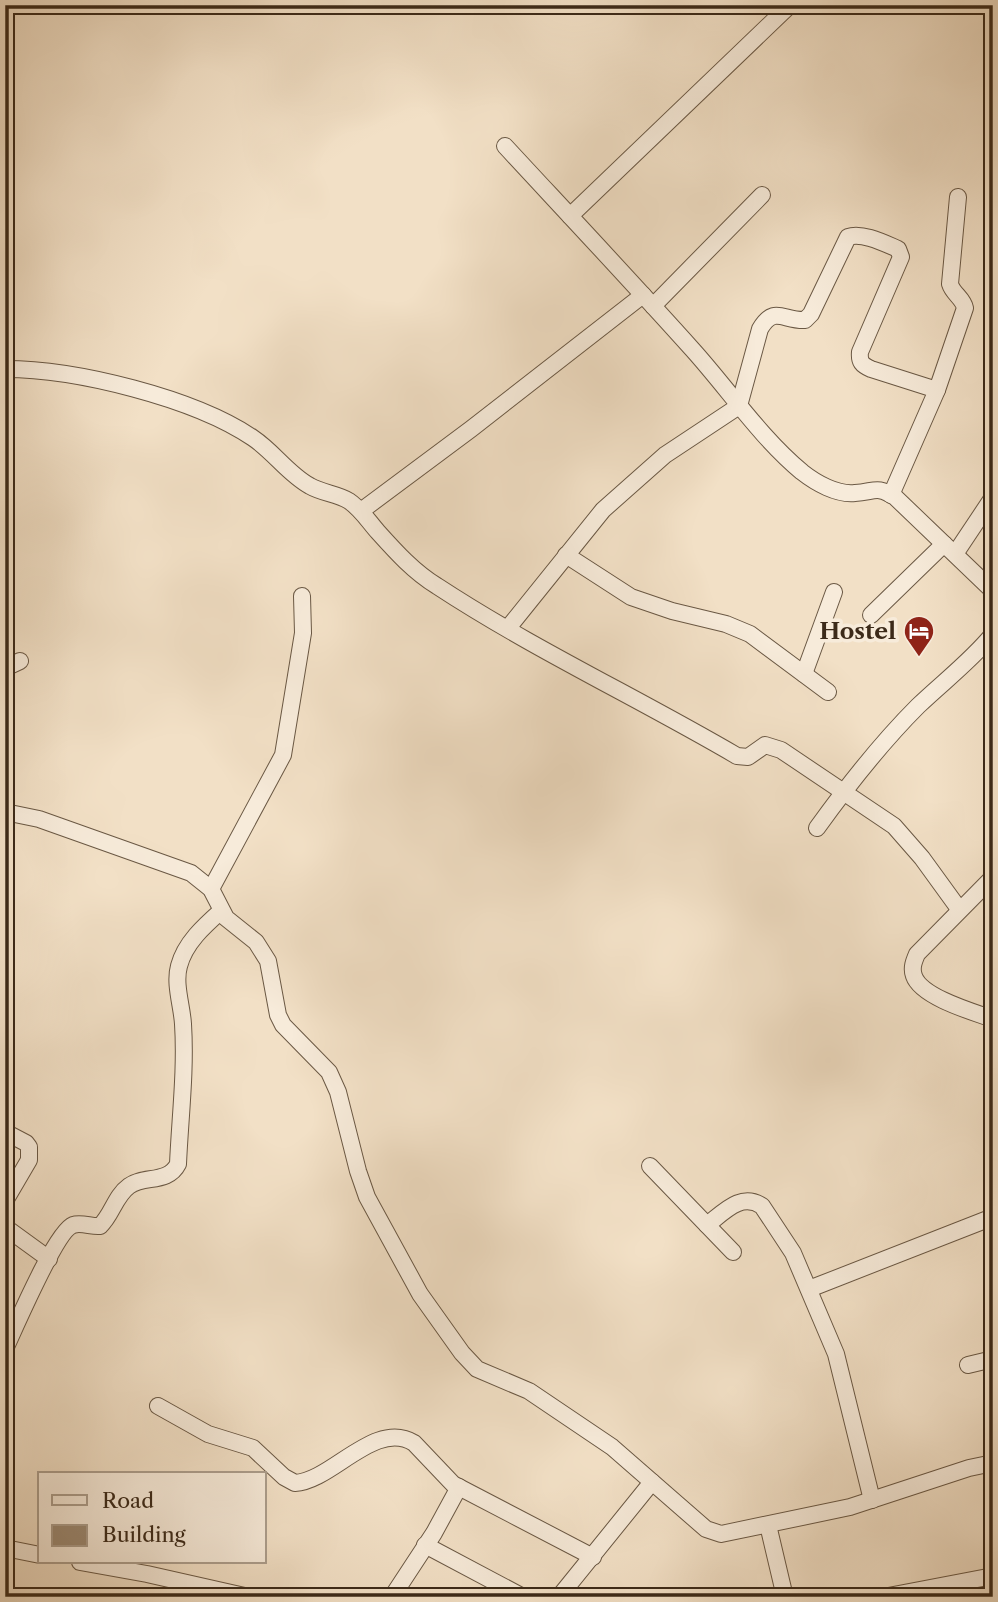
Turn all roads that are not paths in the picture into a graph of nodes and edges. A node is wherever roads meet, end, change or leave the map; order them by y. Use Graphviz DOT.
graph roads {
  1 [pos="790,5"];
  2 [pos="505,146"];
  3 [pos="762,195"];
  4 [pos="958,197"];
  5 [pos="570,216"];
  6 [pos="648,301"];
  7 [pos="5,369"];
  8 [pos="937,390"];
  9 [pos="739,406"];
  10 [pos="891,495"];
  11 [pos="993,496"];
  12 [pos="361,511"];
  13 [pos="950,549"];
  14 [pos="566,555"];
  15 [pos="993,591"];
  16 [pos="834,592"];
  17 [pos="302,596"];
  18 [pos="871,615"];
  19 [pos="508,628"];
  20 [pos="993,634"];
  21 [pos="804,674"];
  22 [pos="828,692"];
  23 [pos="843,792"];
  24 [pos="5,812"];
  25 [pos="817,828"];
  26 [pos="993,877"];
  27 [pos="211,889"];
  28 [pos="959,909"];
  29 [pos="221,911"];
  30 [pos="993,1019"];
  31 [pos="5,1132"];
  32 [pos="650,1166"];
  33 [pos="5,1201"];
  34 [pos="993,1217"];
  35 [pos="707,1225"];
  36 [pos="5,1227"];
  37 [pos="733,1252"];
  38 [pos="49,1259"];
  39 [pos="808,1289"];
  40 [pos="5,1349"];
  41 [pos="993,1359"];
  42 [pos="968,1365"];
  43 [pos="158,1406"];
  44 [pos="993,1463"];
  45 [pos="653,1482"];
  46 [pos="459,1487"];
  47 [pos="872,1500"];
  48 [pos="768,1525"];
  49 [pos="425,1545"];
  50 [pos="5,1548"];
  51 [pos="38,1555"];
  52 [pos="593,1557"];
  53 [pos="91,1564"];
  54 [pos="993,1576"];
  55 [pos="249,1597"];
  56 [pos="392,1597"];
  57 [pos="523,1597"];
  58 [pos="559,1597"];
  59 [pos="785,1597"];
  60 [pos="883,1597"];
  1 -- 5 [label="street"];
  2 -- 5 [label="street"];
  3 -- 6 [label="street"];
  4 -- 8 [label="street"];
  5 -- 6 [label="street"];
  6 -- 9 [label="street"];
  6 -- 12 [label="street"];
  7 -- 12 [label="street"];
  8 -- 9 [label="street"];
  8 -- 10 [label="street"];
  9 -- 10 [label="street"];
  9 -- 14 [label="street"];
  10 -- 13 [label="street"];
  11 -- 13 [label="street"];
  12 -- 19 [label="street"];
  13 -- 15 [label="street"];
  13 -- 18 [label="street"];
  14 -- 19 [label="street"];
  14 -- 21 [label="street"];
  16 -- 21 [label="street"];
  17 -- 27 [label="street"];
  19 -- 23 [label="street"];
  20 -- 23 [label="street"];
  21 -- 22 [label="street"];
  23 -- 25 [label="street"];
  23 -- 28 [label="street"];
  24 -- 27 [label="street"];
  26 -- 28 [label="street"];
  27 -- 29 [label="street"];
  28 -- 30 [label="street"];
  29 -- 38 [label="street"];
  29 -- 45 [label="street"];
  31 -- 33 [label="street"];
  32 -- 35 [label="street"];
  34 -- 39 [label="street"];
  35 -- 37 [label="street"];
  35 -- 39 [label="street"];
  36 -- 38 [label="street"];
  38 -- 40 [label="street"];
  39 -- 47 [label="street"];
  41 -- 42 [label="street"];
  43 -- 46 [label="street"];
  44 -- 47 [label="street"];
  45 -- 48 [label="street"];
  45 -- 52 [label="street"];
  46 -- 49 [label="street"];
  46 -- 52 [label="street"];
  47 -- 48 [label="street"];
  48 -- 59 [label="street"];
  49 -- 56 [label="street"];
  49 -- 57 [label="street"];
  50 -- 51 [label="street"];
  52 -- 58 [label="street"];
  53 -- 55 [label="street"];
  54 -- 60 [label="street"];
}
